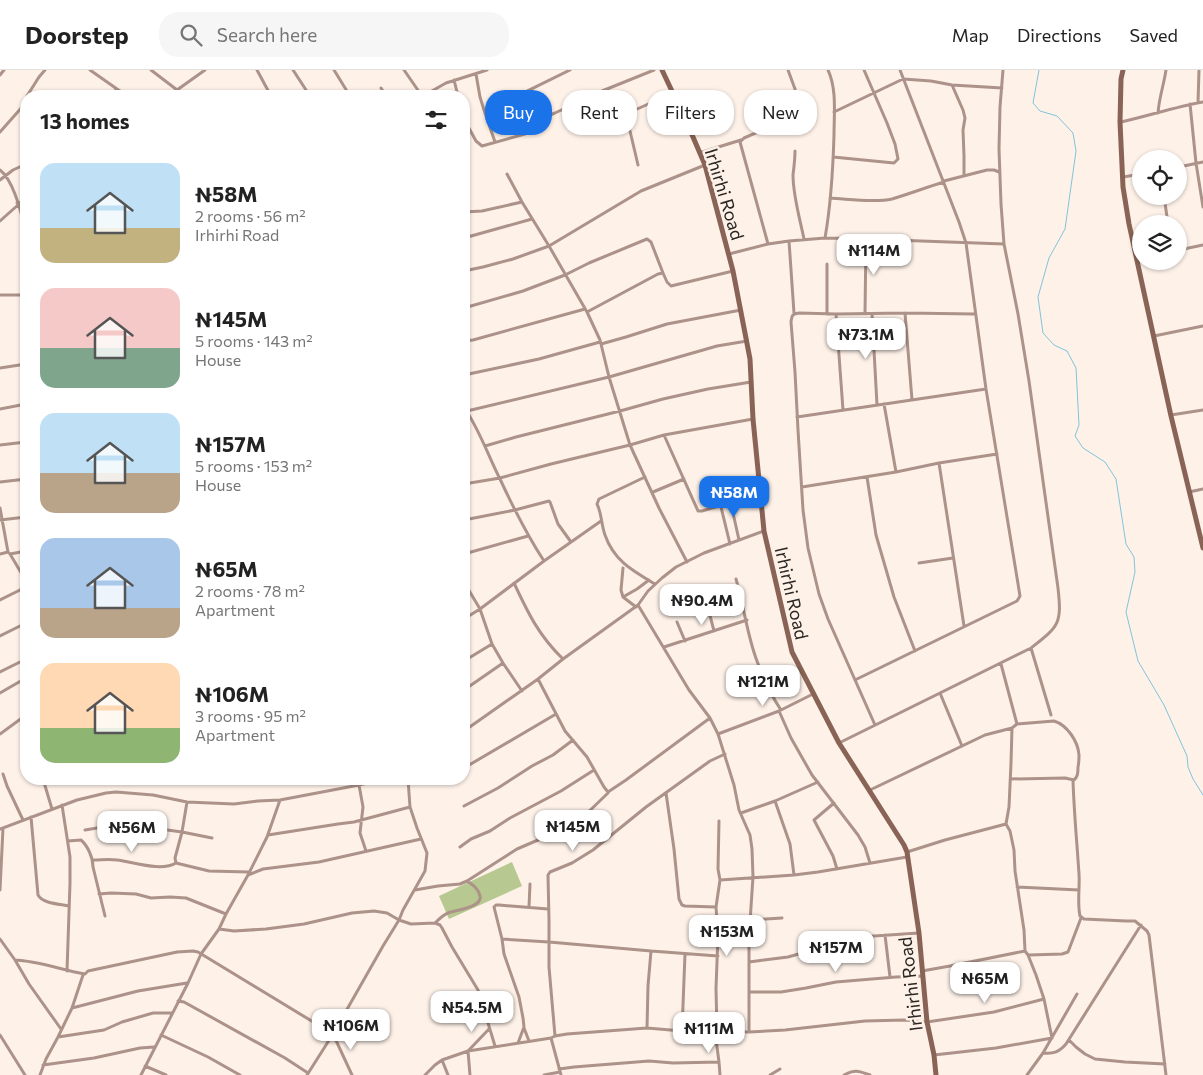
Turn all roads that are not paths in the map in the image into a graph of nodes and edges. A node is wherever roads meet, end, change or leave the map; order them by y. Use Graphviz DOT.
graph roads {
  1 [pos="4,70"];
  2 [pos="46,70"];
  3 [pos="90,70"];
  4 [pos="150,70"];
  5 [pos="205,70"];
  6 [pos="257,70"];
  7 [pos="292,70"];
  8 [pos="334,70"];
  9 [pos="404,70"];
  10 [pos="487,70"];
  11 [pos="570,70"];
  12 [pos="654,70"];
  13 [pos="662,70"];
  14 [pos="788,70"];
  15 [pos="828,70"];
  16 [pos="864,70"];
  17 [pos="900,70"];
  18 [pos="1003,70"];
  19 [pos="1123,70"];
  20 [pos="1166,70"];
  21 [pos="1199,70"];
  22 [pos="476,74"];
  23 [pos="0,75"];
  24 [pos="903,79"];
  25 [pos="454,80"];
  26 [pos="952,85"];
  27 [pos="1002,88"];
  28 [pos="117,89"];
  29 [pos="32,90"];
  30 [pos="177,90"];
  31 [pos="268,90"];
  32 [pos="306,90"];
  33 [pos="346,90"];
  34 [pos="418,90"];
  35 [pos="433,90"];
  36 [pos="456,90"];
  37 [pos="672,90"];
  38 [pos="874,93"];
  39 [pos="1203,102"];
  40 [pos="1198,103"];
  41 [pos="1190,104"];
  42 [pos="647,105"];
  43 [pos="20,109"];
  44 [pos="484,110"];
  45 [pos="834,112"];
  46 [pos="1158,113"];
  47 [pos="1120,122"];
  48 [pos="470,131"];
  49 [pos="0,132"];
  50 [pos="692,135"];
  51 [pos="741,140"];
  52 [pos="495,142"];
  53 [pos="795,151"];
  54 [pos="699,153"];
  55 [pos="833,158"];
  56 [pos="1203,162"];
  57 [pos="1196,163"];
  58 [pos="638,165"];
  59 [pos="1187,165"];
  60 [pos="705,166"];
  61 [pos="20,167"];
  62 [pos="0,170"];
  63 [pos="1000,173"];
  64 [pos="507,174"];
  65 [pos="6,175"];
  66 [pos="1132,175"];
  67 [pos="964,176"];
  68 [pos="1122,177"];
  69 [pos="0,180"];
  70 [pos="944,182"];
  71 [pos="830,198"];
  72 [pos="522,202"];
  73 [pos="18,204"];
  74 [pos="1203,207"];
  75 [pos="20,211"];
  76 [pos="470,212"];
  77 [pos="532,219"];
  78 [pos="0,221"];
  79 [pos="1132,235"];
  80 [pos="470,236"];
  81 [pos="825,238"];
  82 [pos="866,239"];
  83 [pos="804,240"];
  84 [pos="789,241"];
  85 [pos="966,243"];
  86 [pos="768,244"];
  87 [pos="1004,244"];
  88 [pos="1203,245"];
  89 [pos="549,246"];
  90 [pos="1187,248"];
  91 [pos="729,254"];
  92 [pos="827,264"];
  93 [pos="470,270"];
  94 [pos="1141,270"];
  95 [pos="733,271"];
  96 [pos="662,273"];
  97 [pos="565,275"];
  98 [pos="0,295"];
  99 [pos="20,295"];
  100 [pos="470,306"];
  101 [pos="586,310"];
  102 [pos="741,310"];
  103 [pos="905,313"];
  104 [pos="794,314"];
  105 [pos="828,314"];
  106 [pos="836,314"];
  107 [pos="864,314"];
  108 [pos="872,314"];
  109 [pos="975,314"];
  110 [pos="1203,326"];
  111 [pos="1154,336"];
  112 [pos="470,340"];
  113 [pos="747,341"];
  114 [pos="601,343"];
  115 [pos="20,365"];
  116 [pos="0,368"];
  117 [pos="470,374"];
  118 [pos="609,377"];
  119 [pos="751,382"];
  120 [pos="986,389"];
  121 [pos="912,400"];
  122 [pos="884,404"];
  123 [pos="20,405"];
  124 [pos="878,405"];
  125 [pos="0,409"];
  126 [pos="470,410"];
  127 [pos="844,410"];
  128 [pos="1203,410"];
  129 [pos="620,411"];
  130 [pos="1171,416"];
  131 [pos="797,417"];
  132 [pos="470,419"];
  133 [pos="753,419"];
  134 [pos="664,435"];
  135 [pos="20,443"];
  136 [pos="0,445"];
  137 [pos="630,445"];
  138 [pos="485,446"];
  139 [pos="997,454"];
  140 [pos="939,463"];
  141 [pos="896,472"];
  142 [pos="645,476"];
  143 [pos="867,477"];
  144 [pos="500,478"];
  145 [pos="684,479"];
  146 [pos="20,480"];
  147 [pos="0,482"];
  148 [pos="470,483"];
  149 [pos="802,487"];
  150 [pos="1203,490"];
  151 [pos="652,492"];
  152 [pos="1189,492"];
  153 [pos="0,508"];
  154 [pos="515,510"];
  155 [pos="734,513"];
  156 [pos="20,518"];
  157 [pos="470,519"];
  158 [pos="1,520"];
  159 [pos="601,521"];
  160 [pos="764,531"];
  161 [pos="528,536"];
  162 [pos="739,540"];
  163 [pos="570,542"];
  164 [pos="730,544"];
  165 [pos="1203,548"];
  166 [pos="20,552"];
  167 [pos="470,552"];
  168 [pos="9,553"];
  169 [pos="0,554"];
  170 [pos="954,558"];
  171 [pos="544,561"];
  172 [pos="687,562"];
  173 [pos="919,563"];
  174 [pos="623,568"];
  175 [pos="20,571"];
  176 [pos="736,579"];
  177 [pos="649,580"];
  178 [pos="514,583"];
  179 [pos="655,584"];
  180 [pos="20,590"];
  181 [pos="470,592"];
  182 [pos="623,597"];
  183 [pos="0,600"];
  184 [pos="707,604"];
  185 [pos="637,606"];
  186 [pos="480,609"];
  187 [pos="470,615"];
  188 [pos="747,620"];
  189 [pos="678,622"];
  190 [pos="20,626"];
  191 [pos="964,626"];
  192 [pos="714,631"];
  193 [pos="0,636"];
  194 [pos="685,641"];
  195 [pos="492,644"];
  196 [pos="664,647"];
  197 [pos="1031,648"];
  198 [pos="915,651"];
  199 [pos="470,657"];
  200 [pos="563,659"];
  201 [pos="20,662"];
  202 [pos="503,662"];
  203 [pos="1001,664"];
  204 [pos="0,672"];
  205 [pos="538,679"];
  206 [pos="855,680"];
  207 [pos="20,681"];
  208 [pos="470,686"];
  209 [pos="522,691"];
  210 [pos="0,693"];
  211 [pos="940,693"];
  212 [pos="813,694"];
  213 [pos="780,711"];
  214 [pos="556,714"];
  215 [pos="1051,715"];
  216 [pos="710,718"];
  217 [pos="20,719"];
  218 [pos="1017,724"];
  219 [pos="875,725"];
  220 [pos="470,728"];
  221 [pos="1012,728"];
  222 [pos="0,734"];
  223 [pos="718,734"];
  224 [pos="574,740"];
  225 [pos="839,743"];
  226 [pos="962,746"];
  227 [pos="725,754"];
  228 [pos="470,765"];
  229 [pos="594,770"];
  230 [pos="3,774"];
  231 [pos="1010,778"];
  232 [pos="1074,780"];
  233 [pos="818,782"];
  234 [pos="45,785"];
  235 [pos="359,785"];
  236 [pos="408,785"];
  237 [pos="870,790"];
  238 [pos="608,792"];
  239 [pos="666,793"];
  240 [pos="280,800"];
  241 [pos="775,801"];
  242 [pos="187,802"];
  243 [pos="834,803"];
  244 [pos="62,805"];
  245 [pos="464,806"];
  246 [pos="410,807"];
  247 [pos="52,809"];
  248 [pos="741,813"];
  249 [pos="31,817"];
  250 [pos="23,820"];
  251 [pos="361,821"];
  252 [pos="719,821"];
  253 [pos="1006,824"];
  254 [pos="2,828"];
  255 [pos="84,830"];
  256 [pos="182,832"];
  257 [pos="267,837"];
  258 [pos="212,838"];
  259 [pos="421,838"];
  260 [pos="68,841"];
  261 [pos="460,847"];
  262 [pos="366,851"];
  263 [pos="907,854"];
  264 [pos="93,860"];
  265 [pos="176,863"];
  266 [pos="870,863"];
  267 [pos="837,869"];
  268 [pos="249,873"];
  269 [pos="794,875"];
  270 [pos="752,877"];
  271 [pos="720,880"];
  272 [pos="467,881"];
  273 [pos="530,884"];
  274 [pos="1017,887"];
  275 [pos="0,890"];
  276 [pos="414,890"];
  277 [pos="1079,890"];
  278 [pos="99,894"];
  279 [pos="69,906"];
  280 [pos="529,907"];
  281 [pos="716,907"];
  282 [pos="548,909"];
  283 [pos="226,914"];
  284 [pos="105,916"];
  285 [pos="782,918"];
  286 [pos="1081,918"];
  287 [pos="399,920"];
  288 [pos="750,920"];
  289 [pos="435,923"];
  290 [pos="1141,925"];
  291 [pos="219,930"];
  292 [pos="919,933"];
  293 [pos="885,935"];
  294 [pos="0,939"];
  295 [pos="502,939"];
  296 [pos="549,942"];
  297 [pos="651,951"];
  298 [pos="1025,951"];
  299 [pos="201,954"];
  300 [pos="685,954"];
  301 [pos="1028,955"];
  302 [pos="718,956"];
  303 [pos="15,960"];
  304 [pos="749,962"];
  305 [pos="67,970"];
  306 [pos="923,973"];
  307 [pos="85,974"];
  308 [pos="890,977"];
  309 [pos="188,983"];
  310 [pos="750,992"];
  311 [pos="1077,994"];
  312 [pos="1044,999"];
  313 [pos="178,1001"];
  314 [pos="72,1008"];
  315 [pos="172,1013"];
  316 [pos="927,1022"];
  317 [pos="524,1027"];
  318 [pos="647,1028"];
  319 [pos="61,1029"];
  320 [pos="490,1029"];
  321 [pos="682,1031"];
  322 [pos="716,1032"];
  323 [pos="749,1032"];
  324 [pos="0,1034"];
  325 [pos="333,1034"];
  326 [pos="161,1035"];
  327 [pos="58,1037"];
  328 [pos="553,1037"];
  329 [pos="1052,1038"];
  330 [pos="1069,1040"];
  331 [pos="529,1041"];
  332 [pos="518,1043"];
  333 [pos="495,1046"];
  334 [pos="154,1047"];
  335 [pos="468,1050"];
  336 [pos="1044,1053"];
  337 [pos="934,1055"];
  338 [pos="442,1060"];
  339 [pos="719,1062"];
  340 [pos="1165,1064"];
  341 [pos="43,1065"];
  342 [pos="145,1066"];
  343 [pos="780,1069"];
  344 [pos="560,1072"];
  345 [pos="308,1074"];
  346 [pos="25,1075"];
  347 [pos="40,1075"];
  348 [pos="141,1075"];
  349 [pos="166,1075"];
  350 [pos="240,1075"];
  351 [pos="352,1075"];
  352 [pos="426,1075"];
  353 [pos="448,1075"];
  354 [pos="470,1075"];
  355 [pos="544,1075"];
  356 [pos="720,1075"];
  357 [pos="770,1075"];
  358 [pos="844,1075"];
  359 [pos="870,1075"];
  360 [pos="936,1075"];
  361 [pos="1027,1075"];
  362 [pos="1166,1075"];
  1 -- 23 [label="street"];
  2 -- 29 [label="street"];
  3 -- 28 [label="street"];
  4 -- 30 [label="street"];
  5 -- 30 [label="street"];
  6 -- 31 [label="street"];
  7 -- 32 [label="street"];
  8 -- 33 [label="street"];
  9 -- 34 [label="street"];
  10 -- 22 [label="street"];
  11 -- 44 [label="street"];
  12 -- 52 [label="street"];
  13 -- 37 [label="street, Irhirhi Road"];
  14 -- 51 [label="street"];
  15 -- 45 [label="street"];
  16 -- 38 [label="street"];
  17 -- 24 [label="street"];
  18 -- 27 [label="street"];
  19 -- 47 [label="street"];
  20 -- 46 [label="street"];
  21 -- 40 [label="street"];
  22 -- 25 [label="street"];
  22 -- 44 [label="street"];
  24 -- 26 [label="street"];
  24 -- 38 [label="street"];
  24 -- 70 [label="street"];
  25 -- 35 [label="street"];
  25 -- 36 [label="street"];
  26 -- 27 [label="street"];
  26 -- 67 [label="street"];
  27 -- 63 [label="street"];
  38 -- 45 [label="street"];
  38 -- 55 [label="street"];
  39 -- 40 [label="street"];
  40 -- 41 [label="street"];
  41 -- 46 [label="street"];
  41 -- 57 [label="street"];
  42 -- 58 [label="street"];
  43 -- 49 [label="street"];
  44 -- 52 [label="street"];
  45 -- 55 [label="street"];
  46 -- 47 [label="street"];
  47 -- 68 [label="street"];
  48 -- 52 [label="street"];
  50 -- 54 [label="street, Irhirhi Road"];
  51 -- 54 [label="street"];
  51 -- 86 [label="street"];
  53 -- 83 [label="street"];
  54 -- 60 [label="street, Irhirhi Road"];
  55 -- 71 [label="street"];
  56 -- 57 [label="street"];
  57 -- 59 [label="street"];
  57 -- 74 [label="street"];
  60 -- 89 [label="street"];
  60 -- 91 [label="street, Irhirhi Road"];
  61 -- 65 [label="street"];
  62 -- 65 [label="street"];
  63 -- 67 [label="street"];
  63 -- 87 [label="street"];
  64 -- 72 [label="street"];
  65 -- 69 [label="street"];
  65 -- 73 [label="street"];
  66 -- 68 [label="street"];
  67 -- 70 [label="street"];
  68 -- 79 [label="street"];
  70 -- 71 [label="street"];
  70 -- 85 [label="street"];
  71 -- 81 [label="street"];
  72 -- 76 [label="street"];
  72 -- 77 [label="street"];
  73 -- 75 [label="street"];
  73 -- 78 [label="street"];
  77 -- 80 [label="street"];
  77 -- 89 [label="street"];
  81 -- 82 [label="street"];
  81 -- 83 [label="street"];
  82 -- 85 [label="street"];
  82 -- 107 [label="street"];
  83 -- 84 [label="street"];
  84 -- 86 [label="street"];
  84 -- 104 [label="street"];
  85 -- 87 [label="street"];
  85 -- 109 [label="street"];
  86 -- 91 [label="street"];
  87 -- 197 [label="street"];
  88 -- 90 [label="street"];
  89 -- 93 [label="street"];
  89 -- 97 [label="street"];
  91 -- 95 [label="street, Irhirhi Road"];
  92 -- 105 [label="street"];
  94 -- 111 [label="street"];
  95 -- 96 [label="street"];
  95 -- 102 [label="street, Irhirhi Road"];
  96 -- 97 [label="street"];
  96 -- 101 [label="street"];
  97 -- 100 [label="street"];
  97 -- 101 [label="street"];
  98 -- 99 [label="street"];
  101 -- 112 [label="street"];
  101 -- 114 [label="street"];
  102 -- 113 [label="street, Irhirhi Road"];
  102 -- 114 [label="street"];
  103 -- 108 [label="street"];
  103 -- 109 [label="street"];
  103 -- 121 [label="street"];
  104 -- 105 [label="street"];
  104 -- 131 [label="street"];
  105 -- 106 [label="street"];
  106 -- 107 [label="street"];
  106 -- 127 [label="street"];
  107 -- 108 [label="street"];
  108 -- 124 [label="street"];
  109 -- 120 [label="street"];
  110 -- 111 [label="street"];
  111 -- 130 [label="street"];
  113 -- 118 [label="street"];
  113 -- 119 [label="street, Irhirhi Road"];
  114 -- 117 [label="street"];
  114 -- 118 [label="street"];
  115 -- 116 [label="street"];
  118 -- 126 [label="street"];
  118 -- 129 [label="street"];
  119 -- 129 [label="street"];
  119 -- 133 [label="street, Irhirhi Road"];
  120 -- 121 [label="street"];
  120 -- 139 [label="street"];
  121 -- 122 [label="street"];
  122 -- 124 [label="street"];
  122 -- 141 [label="street"];
  123 -- 125 [label="street"];
  124 -- 127 [label="street"];
  127 -- 131 [label="street"];
  128 -- 130 [label="street"];
  129 -- 137 [label="street"];
  129 -- 138 [label="street"];
  130 -- 152 [label="street"];
  131 -- 149 [label="street"];
  132 -- 138 [label="street"];
  133 -- 134 [label="street"];
  133 -- 160 [label="street, Irhirhi Road"];
  134 -- 137 [label="street"];
  134 -- 145 [label="street"];
  135 -- 136 [label="street"];
  137 -- 142 [label="street"];
  137 -- 144 [label="street"];
  138 -- 144 [label="street"];
  139 -- 140 [label="street"];
  139 -- 191 [label="street"];
  140 -- 141 [label="street"];
  140 -- 170 [label="street"];
  141 -- 143 [label="street"];
  142 -- 151 [label="street"];
  142 -- 159 [label="street"];
  143 -- 149 [label="street"];
  143 -- 198 [label="street"];
  144 -- 148 [label="street"];
  144 -- 154 [label="street"];
  145 -- 151 [label="street"];
  145 -- 164 [label="street"];
  146 -- 147 [label="street"];
  149 -- 206 [label="street"];
  150 -- 152 [label="street"];
  151 -- 172 [label="street"];
  152 -- 165 [label="street"];
  153 -- 158 [label="street"];
  154 -- 157 [label="street"];
  154 -- 161 [label="street"];
  154 -- 163 [label="street"];
  155 -- 162 [label="street"];
  156 -- 158 [label="street"];
  158 -- 168 [label="street"];
  159 -- 163 [label="street"];
  159 -- 177 [label="street"];
  160 -- 162 [label="street"];
  160 -- 212 [label="street, Irhirhi Road"];
  161 -- 167 [label="street"];
  161 -- 171 [label="street"];
  162 -- 164 [label="street"];
  163 -- 171 [label="street"];
  164 -- 172 [label="street"];
  166 -- 168 [label="street"];
  168 -- 169 [label="street"];
  168 -- 175 [label="street"];
  170 -- 173 [label="street"];
  170 -- 191 [label="street"];
  171 -- 178 [label="street"];
  172 -- 179 [label="street"];
  174 -- 182 [label="street"];
  176 -- 188 [label="street"];
  177 -- 179 [label="street"];
  177 -- 182 [label="street"];
  178 -- 186 [label="street"];
  178 -- 200 [label="street"];
  179 -- 185 [label="street"];
  180 -- 183 [label="street"];
  181 -- 186 [label="street"];
  182 -- 185 [label="street"];
  184 -- 192 [label="street"];
  185 -- 196 [label="street"];
  185 -- 200 [label="street"];
  186 -- 187 [label="street"];
  186 -- 195 [label="street"];
  188 -- 192 [label="street"];
  188 -- 213 [label="street"];
  189 -- 194 [label="street"];
  190 -- 193 [label="street"];
  191 -- 198 [label="street"];
  192 -- 194 [label="street"];
  194 -- 196 [label="street"];
  195 -- 199 [label="street"];
  195 -- 202 [label="street"];
  196 -- 216 [label="street"];
  197 -- 203 [label="street"];
  197 -- 215 [label="street"];
  198 -- 206 [label="street"];
  200 -- 205 [label="street"];
  201 -- 204 [label="street"];
  202 -- 208 [label="street"];
  202 -- 209 [label="street"];
  203 -- 211 [label="street"];
  203 -- 218 [label="street"];
  205 -- 209 [label="street"];
  205 -- 214 [label="street"];
  206 -- 219 [label="street"];
  207 -- 210 [label="street"];
  209 -- 220 [label="street"];
  211 -- 219 [label="street"];
  211 -- 226 [label="street"];
  212 -- 213 [label="street"];
  212 -- 225 [label="street, Irhirhi Road"];
  213 -- 223 [label="street"];
  213 -- 233 [label="street"];
  214 -- 224 [label="street"];
  214 -- 228 [label="street"];
  216 -- 223 [label="street"];
  216 -- 238 [label="street"];
  217 -- 222 [label="street"];
  218 -- 221 [label="street"];
  218 -- 232 [label="street"];
  219 -- 225 [label="street"];
  221 -- 226 [label="street"];
  221 -- 231 [label="street"];
  223 -- 227 [label="street"];
  224 -- 229 [label="street"];
  224 -- 245 [label="street"];
  225 -- 237 [label="street, Irhirhi Road"];
  226 -- 237 [label="street"];
  227 -- 239 [label="street"];
  227 -- 248 [label="street"];
  229 -- 238 [label="street"];
  229 -- 261 [label="street"];
  230 -- 250 [label="street"];
  231 -- 232 [label="street"];
  231 -- 253 [label="street"];
  232 -- 277 [label="street"];
  233 -- 241 [label="street"];
  233 -- 243 [label="street"];
  234 -- 247 [label="street"];
  235 -- 240 [label="street"];
  235 -- 251 [label="street"];
  236 -- 246 [label="street"];
  237 -- 263 [label="street, Irhirhi Road"];
  238 -- 272 [label="street"];
  239 -- 281 [label="street"];
  239 -- 282 [label="street"];
  240 -- 242 [label="street"];
  240 -- 257 [label="street"];
  241 -- 248 [label="street"];
  241 -- 269 [label="street"];
  242 -- 244 [label="street"];
  242 -- 256 [label="street"];
  243 -- 266 [label="street"];
  243 -- 267 [label="street"];
  244 -- 247 [label="street"];
  244 -- 260 [label="street"];
  246 -- 251 [label="street"];
  246 -- 259 [label="street"];
  247 -- 249 [label="street"];
  248 -- 270 [label="street"];
  249 -- 250 [label="street"];
  249 -- 279 [label="street"];
  250 -- 254 [label="street"];
  251 -- 257 [label="street"];
  251 -- 262 [label="street"];
  252 -- 271 [label="street"];
  253 -- 263 [label="street"];
  253 -- 274 [label="street"];
  254 -- 275 [label="street"];
  255 -- 256 [label="street"];
  256 -- 258 [label="street"];
  256 -- 265 [label="street"];
  257 -- 268 [label="street"];
  259 -- 262 [label="street"];
  259 -- 276 [label="street"];
  260 -- 264 [label="street"];
  260 -- 279 [label="street"];
  262 -- 268 [label="street"];
  263 -- 266 [label="street"];
  263 -- 292 [label="street, Irhirhi Road"];
  264 -- 265 [label="street"];
  264 -- 278 [label="street"];
  265 -- 268 [label="street"];
  266 -- 267 [label="street"];
  267 -- 269 [label="street"];
  268 -- 283 [label="street"];
  269 -- 270 [label="street"];
  270 -- 271 [label="street"];
  270 -- 288 [label="street"];
  271 -- 281 [label="street"];
  272 -- 276 [label="street"];
  272 -- 289 [label="street"];
  273 -- 280 [label="street"];
  274 -- 277 [label="street"];
  274 -- 298 [label="street"];
  276 -- 287 [label="street"];
  277 -- 286 [label="street"];
  278 -- 283 [label="street"];
  278 -- 284 [label="street"];
  279 -- 305 [label="street"];
  280 -- 282 [label="street"];
  280 -- 295 [label="street"];
  281 -- 302 [label="street"];
  282 -- 296 [label="street"];
  283 -- 291 [label="street"];
  285 -- 288 [label="street"];
  286 -- 290 [label="street"];
  286 -- 301 [label="street"];
  287 -- 289 [label="street"];
  287 -- 291 [label="street"];
  287 -- 325 [label="street"];
  288 -- 304 [label="street"];
  289 -- 320 [label="street"];
  290 -- 330 [label="street"];
  290 -- 340 [label="street"];
  291 -- 299 [label="street"];
  292 -- 293 [label="street"];
  292 -- 306 [label="street, Irhirhi Road"];
  293 -- 304 [label="street"];
  293 -- 308 [label="street"];
  294 -- 303 [label="street"];
  295 -- 296 [label="street"];
  295 -- 317 [label="street"];
  296 -- 297 [label="street"];
  296 -- 328 [label="street"];
  297 -- 300 [label="street"];
  297 -- 318 [label="street"];
  298 -- 301 [label="street"];
  298 -- 306 [label="street"];
  299 -- 307 [label="street"];
  299 -- 309 [label="street"];
  299 -- 325 [label="street"];
  300 -- 302 [label="street"];
  300 -- 321 [label="street"];
  301 -- 312 [label="street"];
  302 -- 322 [label="street"];
  303 -- 305 [label="street"];
  303 -- 319 [label="street"];
  304 -- 310 [label="street"];
  305 -- 307 [label="street"];
  306 -- 308 [label="street"];
  306 -- 316 [label="street, Irhirhi Road"];
  307 -- 314 [label="street"];
  308 -- 310 [label="street"];
  309 -- 313 [label="street"];
  309 -- 314 [label="street"];
  310 -- 323 [label="street"];
  311 -- 329 [label="street"];
  312 -- 316 [label="street"];
  312 -- 329 [label="street"];
  313 -- 315 [label="street"];
  313 -- 345 [label="street"];
  314 -- 319 [label="street"];
  315 -- 326 [label="street"];
  315 -- 327 [label="street"];
  316 -- 323 [label="street"];
  316 -- 337 [label="street, Irhirhi Road"];
  317 -- 331 [label="street"];
  317 -- 332 [label="street"];
  318 -- 321 [label="street"];
  318 -- 328 [label="street"];
  319 -- 327 [label="street"];
  320 -- 333 [label="street"];
  320 -- 335 [label="street"];
  321 -- 322 [label="street"];
  322 -- 323 [label="street"];
  322 -- 339 [label="street"];
  324 -- 346 [label="street"];
  325 -- 345 [label="street"];
  325 -- 351 [label="street"];
  326 -- 334 [label="street"];
  326 -- 350 [label="street"];
  327 -- 341 [label="street"];
  328 -- 331 [label="street"];
  328 -- 344 [label="street"];
  329 -- 336 [label="street"];
  329 -- 337 [label="street"];
  330 -- 336 [label="street"];
  330 -- 340 [label="street"];
  331 -- 332 [label="street"];
  332 -- 333 [label="street"];
  333 -- 335 [label="street"];
  334 -- 341 [label="street"];
  334 -- 342 [label="street"];
  335 -- 338 [label="street"];
  335 -- 354 [label="street"];
  336 -- 361 [label="street"];
  337 -- 360 [label="street, Irhirhi Road"];
  338 -- 352 [label="street"];
  338 -- 353 [label="street"];
  339 -- 344 [label="street"];
  339 -- 356 [label="street"];
  340 -- 362 [label="street"];
  341 -- 347 [label="street"];
  342 -- 348 [label="street"];
  342 -- 349 [label="street"];
  343 -- 357 [label="street"];
  344 -- 355 [label="street"];
  358 -- 359 [label="street"];
}
